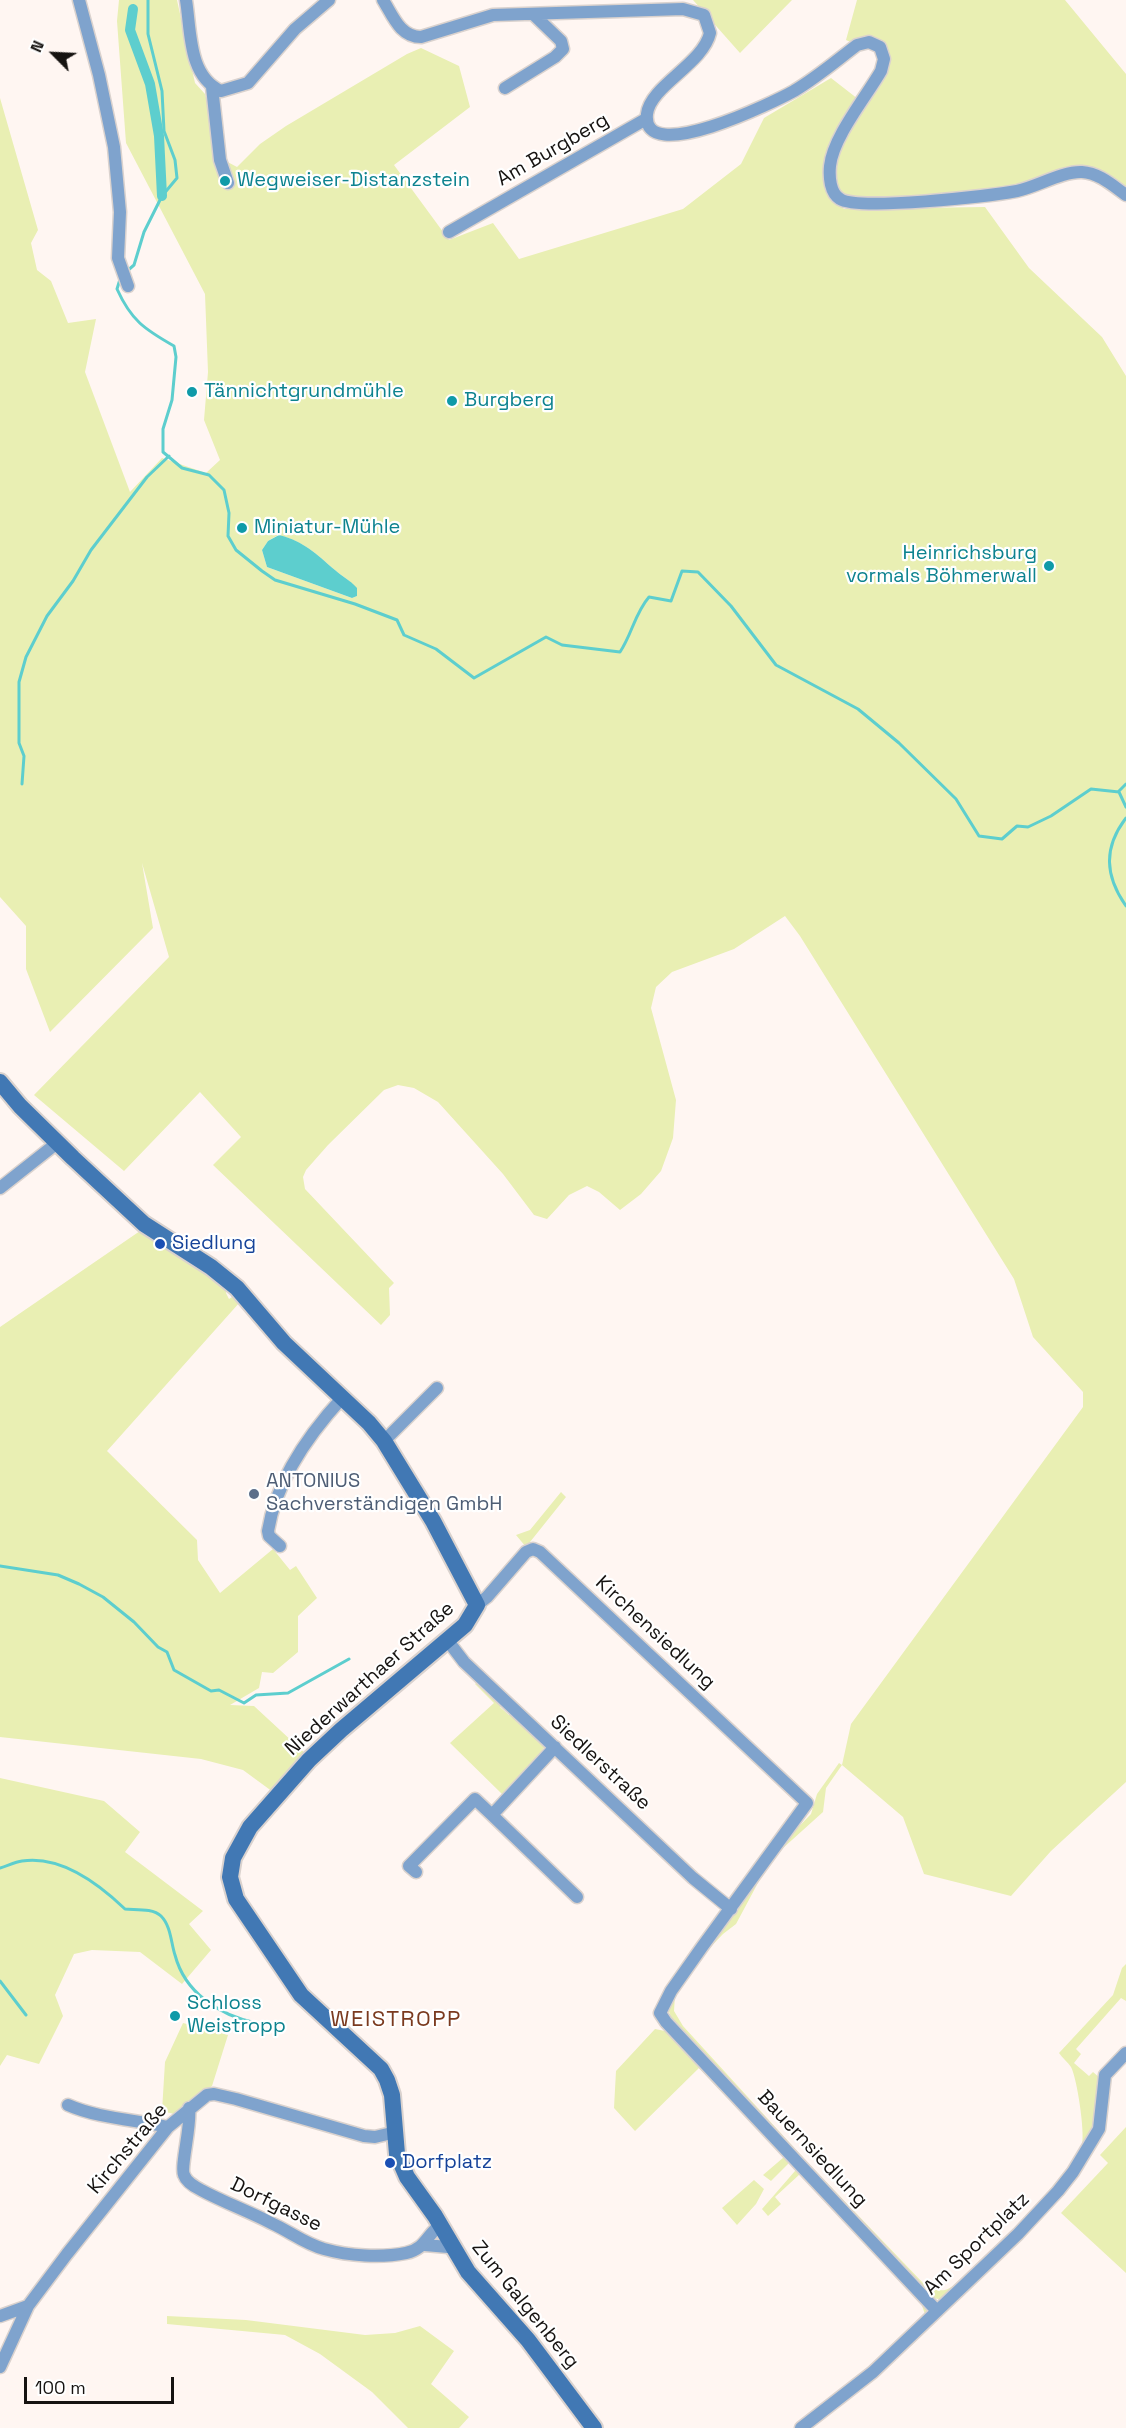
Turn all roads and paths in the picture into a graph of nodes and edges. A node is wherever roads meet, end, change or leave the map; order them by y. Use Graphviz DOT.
graph roads {
  1 [pos="78,0"];
  2 [pos="186,0"];
  3 [pos="194,0"];
  4 [pos="329,0"];
  5 [pos="383,0"];
  6 [pos="533,14"];
  7 [pos="195,56"];
  8 [pos="212,87"];
  9 [pos="505,88"];
  10 [pos="646,119"];
  11 [pos="228,183"];
  12 [pos="1126,195"];
  13 [pos="449,232"];
  14 [pos="128,286"];
  15 [pos="0,1082"];
  16 [pos="57,1143"];
  17 [pos="0,1188"];
  18 [pos="437,1388"];
  19 [pos="343,1397"];
  20 [pos="384,1441"];
  21 [pos="280,1546"];
  22 [pos="477,1605"];
  23 [pos="448,1641"];
  24 [pos="555,1747"];
  25 [pos="492,1815"];
  26 [pos="416,1872"];
  27 [pos="577,1897"];
  28 [pos="731,1909"];
  29 [pos="1126,2053"];
  30 [pos="68,2105"];
  31 [pos="189,2108"];
  32 [pos="168,2127"];
  33 [pos="396,2132"];
  34 [pos="440,2225"];
  35 [pos="425,2245"];
  36 [pos="451,2245"];
  37 [pos="28,2306"];
  38 [pos="937,2311"];
  39 [pos="0,2316"];
  40 [pos="0,2367"];
  41 [pos="594,2428"];
  42 [pos="801,2428"];
  1 -- 14 [label="street"];
  2 -- 7 [label="street"];
  3 -- 7 [label="street"];
  4 -- 8 [label="street"];
  5 -- 6 [label="street"];
  6 -- 9 [label="street"];
  6 -- 10 [label="street"];
  7 -- 8 [label="street"];
  8 -- 11 [label="street"];
  10 -- 12 [label="street"];
  10 -- 13 [label="street, Am Burgberg"];
  15 -- 16 [label="street, Niederwarthaer Straße"];
  16 -- 17 [label="street"];
  16 -- 19 [label="street, Niederwarthaer Straße"];
  18 -- 20 [label="street"];
  19 -- 20 [label="street, Niederwarthaer Straße"];
  19 -- 21 [label="street"];
  20 -- 22 [label="street, Niederwarthaer Straße"];
  22 -- 23 [label="street, Niederwarthaer Straße"];
  22 -- 28 [label="street, Kirchensiedlung"];
  23 -- 24 [label="street, Siedlerstraße"];
  23 -- 33 [label="street, Niederwarthaer Straße"];
  24 -- 25 [label="street"];
  24 -- 28 [label="street, Siedlerstraße"];
  25 -- 26 [label="street"];
  25 -- 27 [label="street"];
  28 -- 38 [label="street, Bauernsiedlung"];
  29 -- 38 [label="street, Am Sportplatz"];
  30 -- 32 [label="street"];
  31 -- 32 [label="street, Kirchstraße"];
  31 -- 33 [label="street, Kirchstraße"];
  31 -- 35 [label="street, Dorfgasse"];
  32 -- 37 [label="street, Kirchstraße"];
  33 -- 34 [label="street, Zum Galgenberg"];
  34 -- 35 [label="street"];
  34 -- 36 [label="street, Zum Galgenberg"];
  35 -- 36 [label="street, Dorfgasse"];
  36 -- 41 [label="street, Zum Galgenberg"];
  37 -- 39 [label="street"];
  37 -- 40 [label="street, Kirchstraße"];
  38 -- 42 [label="street, Am Sportplatz"];
}
